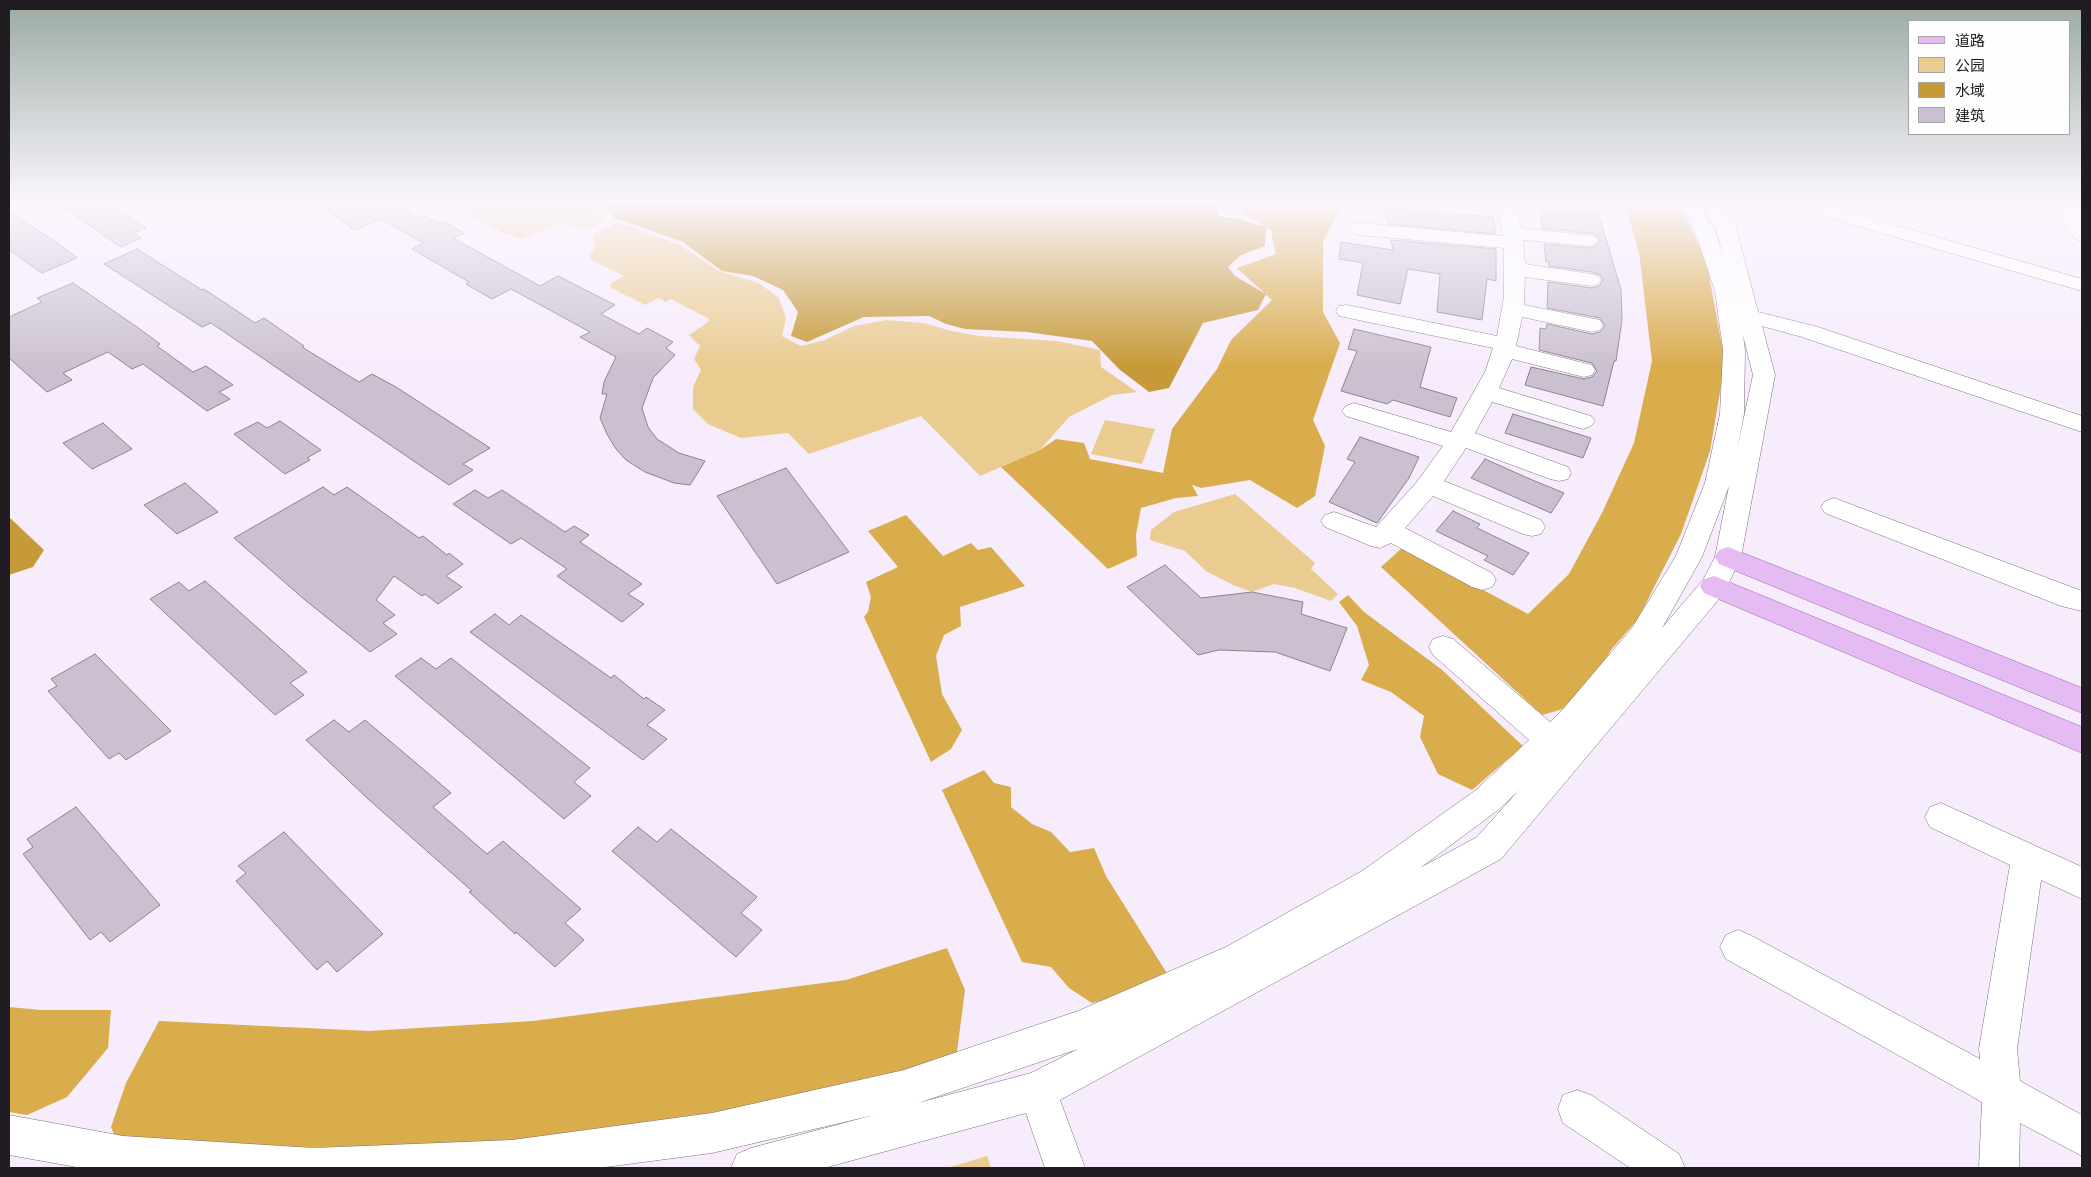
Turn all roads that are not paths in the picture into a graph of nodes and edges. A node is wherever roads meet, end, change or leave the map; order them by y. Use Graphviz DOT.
graph roads {
  1 [pos="1514,259"];
  2 [pos="1714,259"];
  3 [pos="1734,259"];
  4 [pos="1992,259"];
  5 [pos="1514,270"];
  6 [pos="1591,280"];
  7 [pos="2082,285"];
  8 [pos="1513,309"];
  9 [pos="1346,310"];
  10 [pos="1749,316"];
  11 [pos="1592,325"];
  12 [pos="1504,347"];
  13 [pos="1584,370"];
  14 [pos="1486,392"];
  15 [pos="1354,411"];
  16 [pos="1583,421"];
  17 [pos="2082,424"];
  18 [pos="1460,440"];
  19 [pos="1559,473"];
  20 [pos="1428,484"];
  21 [pos="1834,507"];
  22 [pos="1334,521"];
  23 [pos="1532,527"];
  24 [pos="1388,530"];
  25 [pos="1728,557"];
  26 [pos="1482,580"];
  27 [pos="1714,586"];
  28 [pos="2082,602"];
  29 [pos="1443,647"];
  30 [pos="2082,701"];
  31 [pos="1550,740"];
  32 [pos="2082,740"];
  33 [pos="1941,817"];
  34 [pos="2028,858"];
  35 [pos="2082,883"];
  36 [pos="1738,946"];
  37 [pos="1037,1091"];
  38 [pos="2002,1093"];
  39 [pos="1577,1109"];
  40 [pos="9,1135"];
  41 [pos="2082,1136"];
  42 [pos="751,1168"];
  43 [pos="1065,1168"];
  44 [pos="1665,1168"];
  45 [pos="1999,1168"];
  1 -- 5 [label="street"];
  2 -- 31 [label="street"];
  3 -- 10 [label="street"];
  4 -- 7 [label="street"];
  5 -- 6 [label="street"];
  5 -- 8 [label="street"];
  8 -- 11 [label="street"];
  8 -- 12 [label="street"];
  9 -- 12 [label="street"];
  10 -- 17 [label="street"];
  10 -- 25 [label="street"];
  12 -- 13 [label="street"];
  12 -- 14 [label="street"];
  14 -- 16 [label="street"];
  14 -- 18 [label="street"];
  15 -- 18 [label="street"];
  18 -- 19 [label="street"];
  18 -- 20 [label="street"];
  20 -- 23 [label="street"];
  20 -- 24 [label="street"];
  21 -- 28 [label="street"];
  22 -- 24 [label="street"];
  24 -- 26 [label="street"];
  25 -- 27 [label="street"];
  25 -- 30 [label="main road"];
  27 -- 32 [label="main road"];
  27 -- 37 [label="street"];
  29 -- 31 [label="street"];
  31 -- 40 [label="street"];
  33 -- 34 [label="street"];
  34 -- 35 [label="street"];
  34 -- 38 [label="street"];
  36 -- 38 [label="street"];
  37 -- 42 [label="street"];
  37 -- 43 [label="street"];
  38 -- 41 [label="street"];
  38 -- 45 [label="street"];
  39 -- 44 [label="street"];
}
